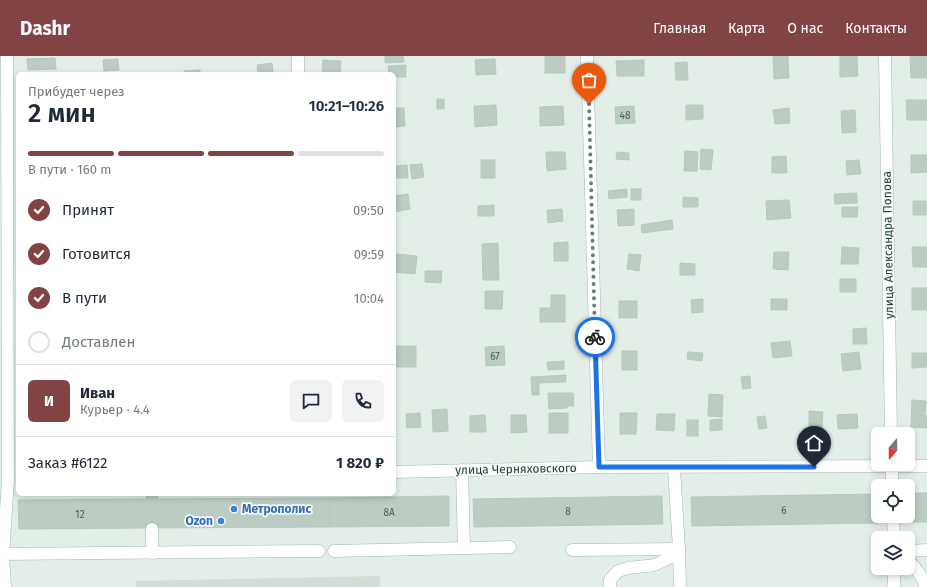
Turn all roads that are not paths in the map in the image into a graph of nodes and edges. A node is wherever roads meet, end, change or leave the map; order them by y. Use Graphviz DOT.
graph roads {
  1 [pos="7,56"];
  2 [pos="298,56"];
  3 [pos="587,56"];
  4 [pos="885,56"];
  5 [pos="298,72"];
  6 [pos="891,427"];
  7 [pos="871,465"];
  8 [pos="915,466"];
  9 [pos="927,466"];
  10 [pos="599,467"];
  11 [pos="674,468"];
  12 [pos="462,470"];
  13 [pos="396,472"];
  14 [pos="9,480"];
  15 [pos="152,529"];
  16 [pos="510,547"];
  17 [pos="464,548"];
  18 [pos="679,549"];
  19 [pos="572,550"];
  20 [pos="927,550"];
  21 [pos="319,551"];
  22 [pos="334,551"];
  23 [pos="915,551"];
  24 [pos="152,553"];
  25 [pos="2,555"];
  26 [pos="915,567"];
  27 [pos="894,575"];
  28 [pos="5,587"];
  29 [pos="610,587"];
  30 [pos="680,587"];
  31 [pos="893,587"];
  32 [pos="925,587"];
  1 -- 14 [label="street"];
  2 -- 5 [label="street"];
  3 -- 10 [label="street"];
  4 -- 6 [label="street, улица Александра Попова"];
  7 -- 11 [label="street, улица Черняховского"];
  8 -- 9 [label="street, улица Черняховского"];
  10 -- 11 [label="street, улица Черняховского"];
  10 -- 12 [label="street, улица Черняховского"];
  11 -- 18 [label="street"];
  12 -- 13 [label="street, улица Черняховского"];
  12 -- 17 [label="street"];
  14 -- 25 [label="street"];
  15 -- 24 [label="street"];
  16 -- 17 [label="street"];
  17 -- 22 [label="street"];
  18 -- 19 [label="street"];
  18 -- 29 [label="street"];
  18 -- 30 [label="street"];
  20 -- 23 [label="street"];
  21 -- 24 [label="street"];
  24 -- 25 [label="street"];
  25 -- 28 [label="street"];
  26 -- 32 [label="street"];
  27 -- 31 [label="street"];
}
